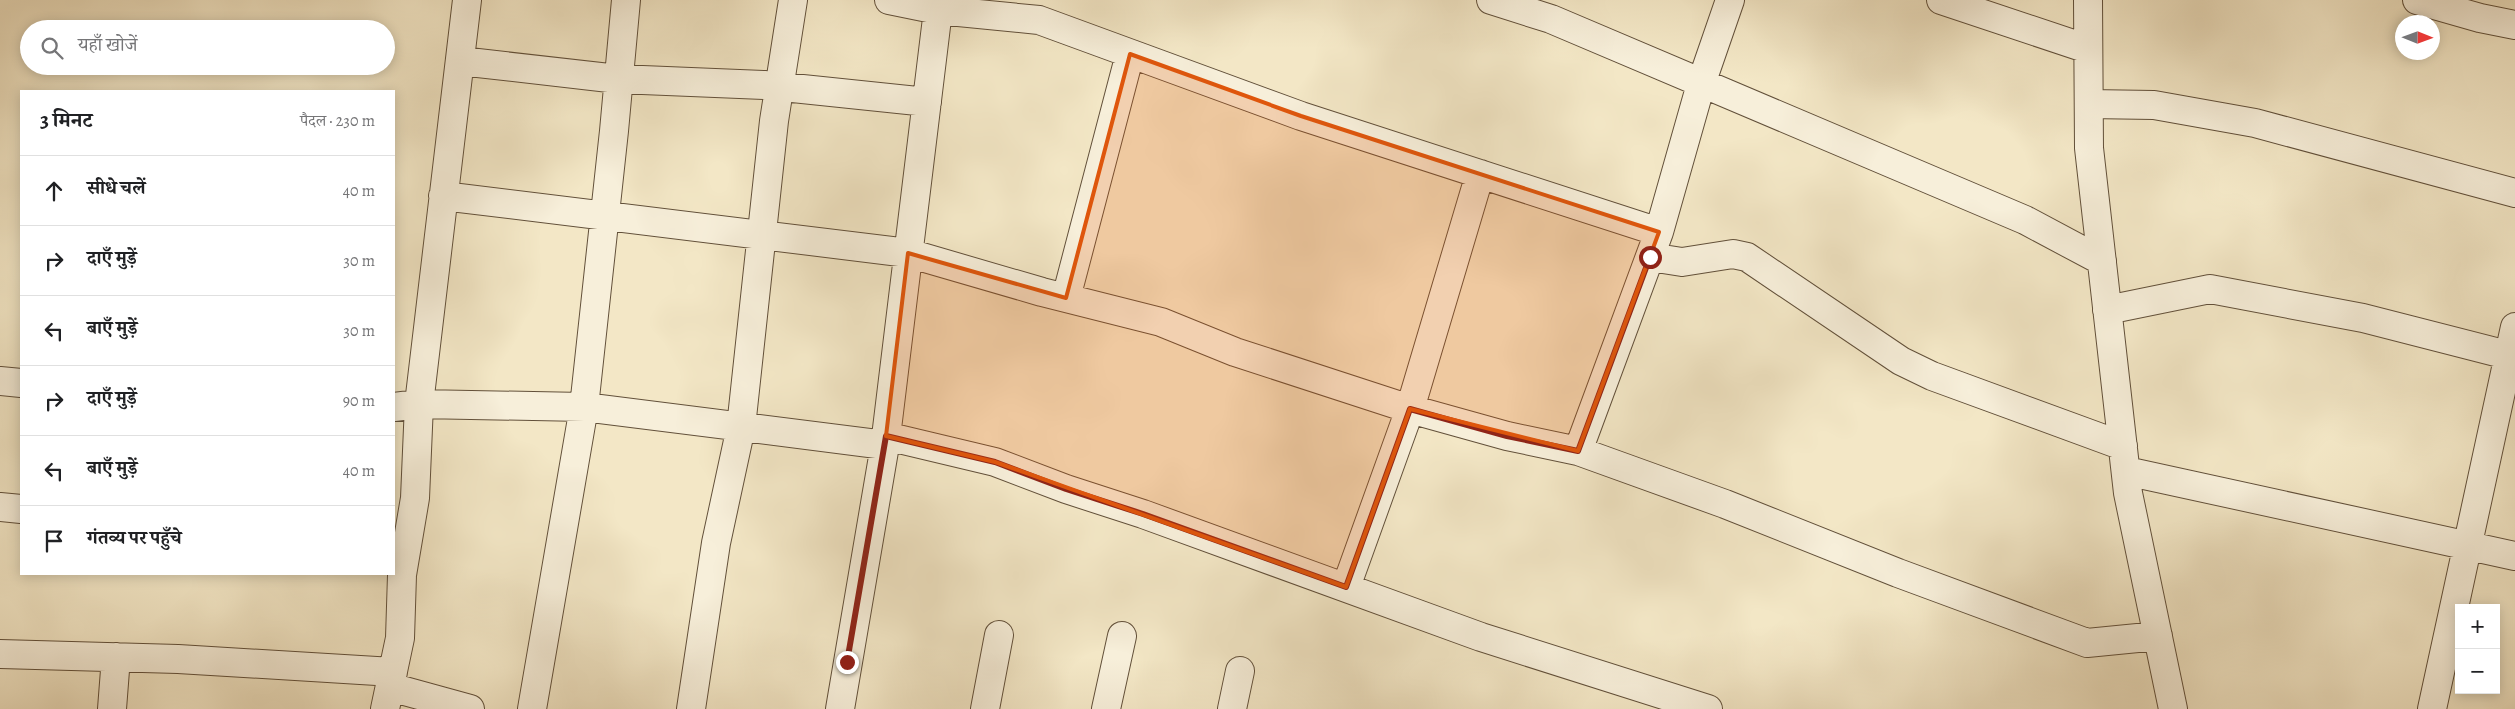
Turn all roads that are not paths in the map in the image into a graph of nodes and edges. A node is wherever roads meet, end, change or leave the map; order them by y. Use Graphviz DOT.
graph roads {
  1 [pos="467,0"];
  2 [pos="626,0"];
  3 [pos="793,0"];
  4 [pos="889,0"];
  5 [pos="1491,0"];
  6 [pos="1730,0"];
  7 [pos="1941,0"];
  8 [pos="2088,0"];
  9 [pos="2417,0"];
  10 [pos="938,10"];
  11 [pos="2515,25"];
  12 [pos="2088,49"];
  13 [pos="1130,54"];
  14 [pos="460,61"];
  15 [pos="618,79"];
  16 [pos="1701,84"];
  17 [pos="779,86"];
  18 [pos="926,102"];
  19 [pos="2089,104"];
  20 [pos="1480,174"];
  21 [pos="2515,192"];
  22 [pos="443,196"];
  23 [pos="604,216"];
  24 [pos="1659,232"];
  25 [pos="762,236"];
  26 [pos="908,253"];
  27 [pos="1650,257"];
  28 [pos="2102,261"];
  29 [pos="1066,298"];
  30 [pos="2108,310"];
  31 [pos="2515,327"];
  32 [pos="2512,356"];
  33 [pos="0,381"];
  34 [pos="20,383"];
  35 [pos="406,406"];
  36 [pos="584,407"];
  37 [pos="1410,409"];
  38 [pos="741,427"];
  39 [pos="885,440"];
  40 [pos="1578,451"];
  41 [pos="2125,458"];
  42 [pos="0,507"];
  43 [pos="20,509"];
  44 [pos="2469,545"];
  45 [pos="400,547"];
  46 [pos="2515,556"];
  47 [pos="1346,587"];
  48 [pos="999,635"];
  49 [pos="1122,636"];
  50 [pos="2158,636"];
  51 [pos="0,654"];
  52 [pos="116,657"];
  53 [pos="1240,671"];
  54 [pos="389,689"];
  55 [pos="112,709"];
  56 [pos="470,709"];
  57 [pos="532,709"];
  58 [pos="691,709"];
  59 [pos="840,709"];
  60 [pos="985,709"];
  61 [pos="1106,709"];
  62 [pos="1232,709"];
  63 [pos="1708,709"];
  64 [pos="2173,709"];
  65 [pos="2432,709"];
  1 -- 14 [label="street"];
  2 -- 15 [label="street"];
  3 -- 17 [label="street"];
  4 -- 10 [label="street"];
  5 -- 16 [label="street"];
  6 -- 16 [label="street"];
  7 -- 12 [label="street"];
  8 -- 12 [label="street"];
  9 -- 11 [label="street"];
  10 -- 13 [label="street"];
  10 -- 18 [label="street"];
  12 -- 19 [label="street"];
  13 -- 20 [label="street"];
  13 -- 29 [label="street"];
  14 -- 15 [label="street"];
  14 -- 22 [label="street"];
  15 -- 17 [label="street"];
  15 -- 23 [label="street"];
  16 -- 24 [label="street"];
  16 -- 28 [label="street"];
  17 -- 18 [label="street"];
  17 -- 25 [label="street"];
  18 -- 26 [label="street"];
  19 -- 21 [label="street"];
  19 -- 28 [label="street"];
  20 -- 24 [label="street"];
  20 -- 37 [label="street"];
  22 -- 23 [label="street"];
  22 -- 35 [label="street"];
  23 -- 25 [label="street"];
  23 -- 36 [label="street"];
  24 -- 27 [label="street"];
  25 -- 26 [label="street"];
  25 -- 38 [label="street"];
  26 -- 29 [label="street"];
  26 -- 39 [label="street"];
  27 -- 40 [label="street"];
  27 -- 41 [label="street"];
  28 -- 30 [label="street"];
  29 -- 37 [label="street"];
  30 -- 32 [label="street"];
  30 -- 41 [label="street"];
  31 -- 32 [label="street"];
  32 -- 44 [label="street"];
  33 -- 34 [label="street"];
  35 -- 36 [label="street"];
  35 -- 45 [label="street"];
  36 -- 38 [label="street"];
  36 -- 57 [label="street"];
  37 -- 40 [label="street"];
  37 -- 47 [label="street"];
  38 -- 39 [label="street"];
  38 -- 58 [label="street"];
  39 -- 47 [label="street"];
  39 -- 59 [label="street"];
  40 -- 50 [label="street"];
  41 -- 44 [label="street"];
  41 -- 50 [label="street"];
  42 -- 43 [label="street"];
  44 -- 46 [label="street"];
  44 -- 65 [label="street"];
  45 -- 54 [label="street"];
  47 -- 63 [label="street"];
  48 -- 60 [label="street"];
  49 -- 61 [label="street"];
  50 -- 64 [label="street"];
  51 -- 52 [label="street"];
  52 -- 54 [label="street"];
  52 -- 55 [label="street"];
  53 -- 62 [label="street"];
  54 -- 56 [label="street"];
}
